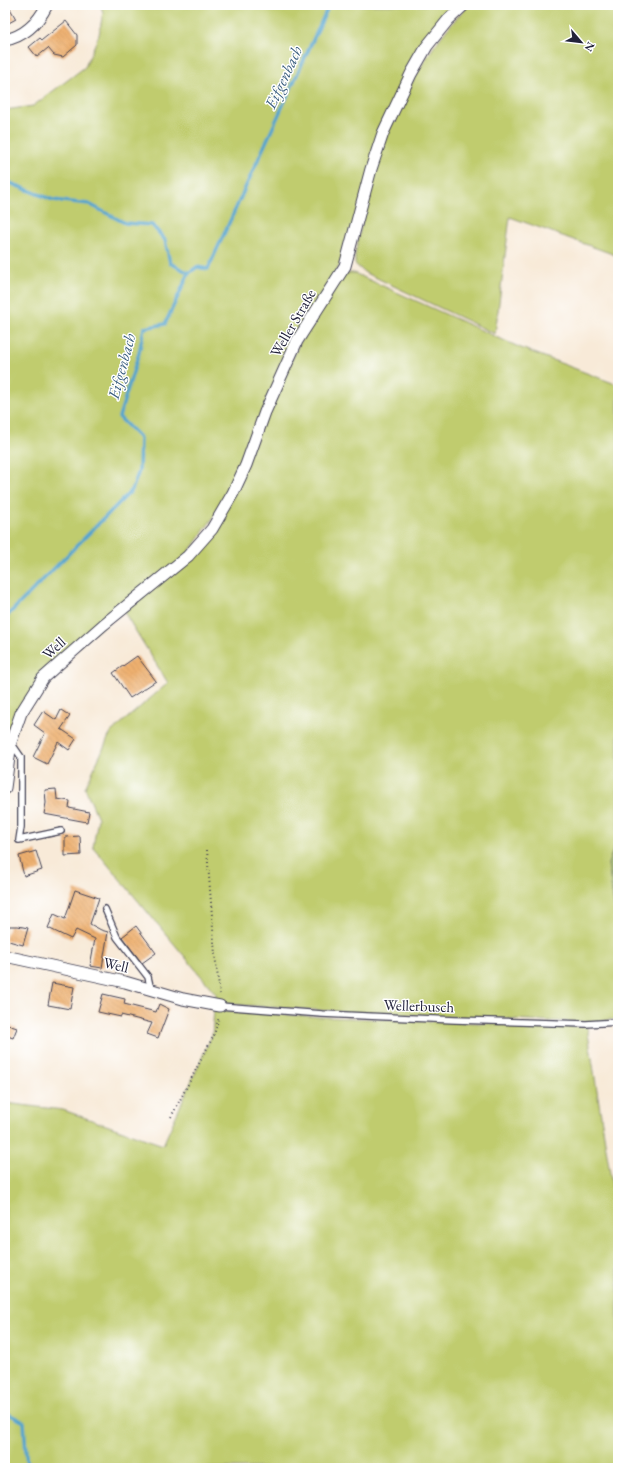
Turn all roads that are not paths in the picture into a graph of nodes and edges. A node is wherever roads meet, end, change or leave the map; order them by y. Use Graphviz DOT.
graph roads {
  1 [pos="47,5"];
  2 [pos="464,5"];
  3 [pos="5,40"];
  4 [pos="103,625"];
  5 [pos="11,742"];
  6 [pos="5,788"];
  7 [pos="61,832"];
  8 [pos="105,909"];
  9 [pos="5,956"];
  10 [pos="151,990"];
  11 [pos="220,1006"];
  12 [pos="618,1022"];
  1 -- 3 [label="street"];
  2 -- 4 [label="street, Weller Straße"];
  4 -- 5 [label="street, Well"];
  5 -- 6 [label="street, Well"];
  5 -- 7 [label="lane"];
  8 -- 10 [label="lane"];
  9 -- 10 [label="street, Well"];
  10 -- 11 [label="street, Well"];
  11 -- 12 [label="lane, Wellerbusch"];
}
